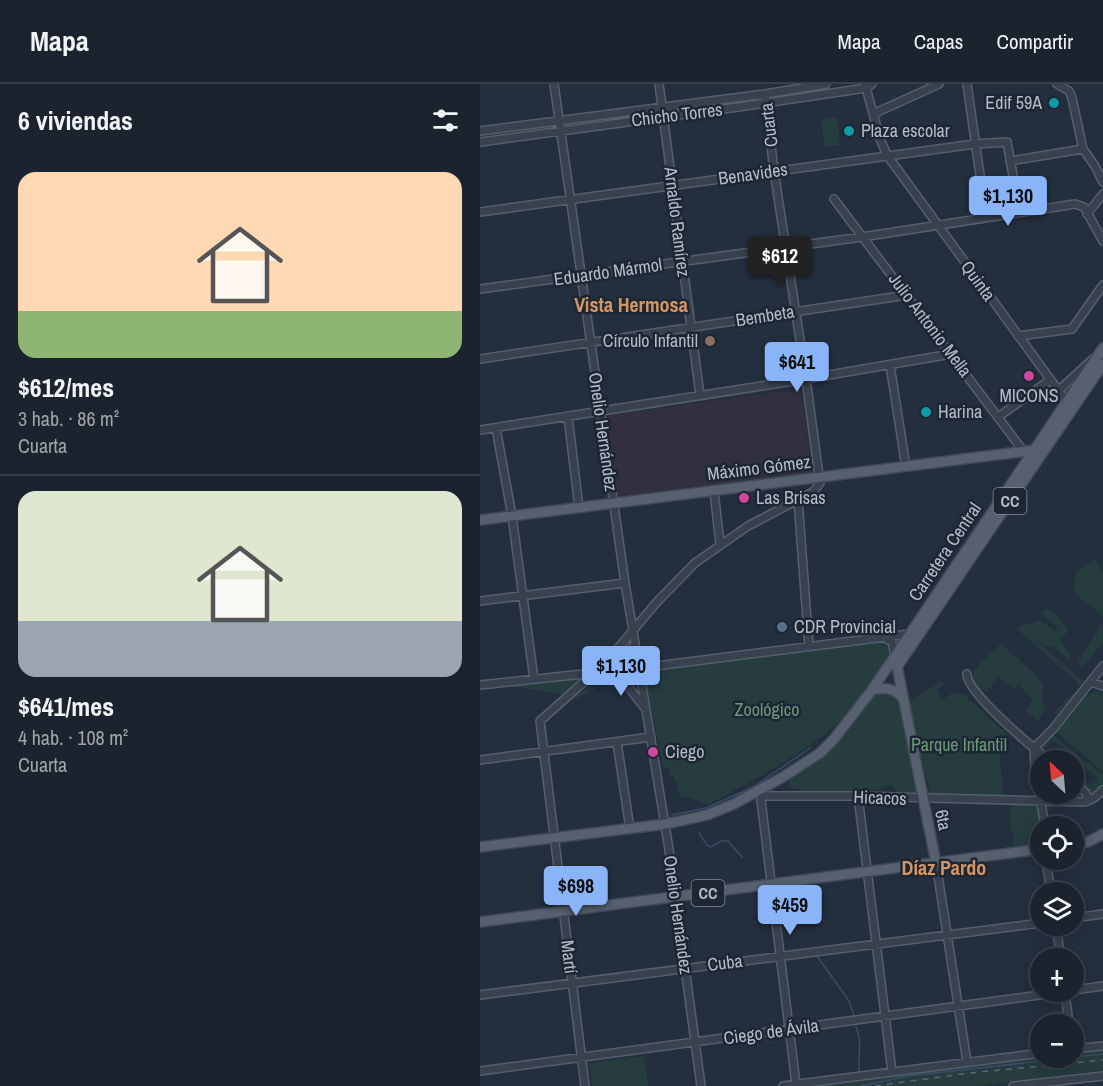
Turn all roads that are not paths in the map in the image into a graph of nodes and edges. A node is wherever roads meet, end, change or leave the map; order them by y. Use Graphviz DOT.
graph roads {
  1 [pos="554,84"];
  2 [pos="659,84"];
  3 [pos="826,84"];
  4 [pos="939,84"];
  5 [pos="968,84"];
  6 [pos="1057,84"];
  7 [pos="867,85"];
  8 [pos="765,94"];
  9 [pos="737,97"];
  10 [pos="766,104"];
  11 [pos="662,106"];
  12 [pos="738,107"];
  13 [pos="873,114"];
  14 [pos="663,117"];
  15 [pos="558,120"];
  16 [pos="480,131"];
  17 [pos="560,131"];
  18 [pos="480,142"];
  19 [pos="975,144"];
  20 [pos="1083,149"];
  21 [pos="887,155"];
  22 [pos="1010,161"];
  23 [pos="774,171"];
  24 [pos="1014,181"];
  25 [pos="1103,182"];
  26 [pos="672,185"];
  27 [pos="982,189"];
  28 [pos="1103,194"];
  29 [pos="570,199"];
  30 [pos="834,200"];
  31 [pos="480,212"];
  32 [pos="1087,214"];
  33 [pos="937,226"];
  34 [pos="862,237"];
  35 [pos="1103,241"];
  36 [pos="786,247"];
  37 [pos="682,262"];
  38 [pos="581,275"];
  39 [pos="1103,285"];
  40 [pos="480,289"];
  41 [pos="907,295"];
  42 [pos="796,311"];
  43 [pos="691,328"];
  44 [pos="1018,336"];
  45 [pos="591,344"];
  46 [pos="1102,350"];
  47 [pos="951,354"];
  48 [pos="480,359"];
  49 [pos="1103,364"];
  50 [pos="890,365"];
  51 [pos="806,379"];
  52 [pos="1050,380"];
  53 [pos="1058,391"];
  54 [pos="700,395"];
  55 [pos="1069,405"];
  56 [pos="602,411"];
  57 [pos="568,416"];
  58 [pos="999,417"];
  59 [pos="496,428"];
  60 [pos="480,430"];
  61 [pos="1024,452"];
  62 [pos="1038,452"];
  63 [pos="1012,453"];
  64 [pos="906,467"];
  65 [pos="1023,467"];
  66 [pos="820,477"];
  67 [pos="714,491"];
  68 [pos="798,500"];
  69 [pos="613,504"];
  70 [pos="579,508"];
  71 [pos="512,516"];
  72 [pos="480,520"];
  73 [pos="720,544"];
  74 [pos="625,583"];
  75 [pos="522,595"];
  76 [pos="480,601"];
  77 [pos="633,632"];
  78 [pos="912,635"];
  79 [pos="882,636"];
  80 [pos="635,642"];
  81 [pos="620,646"];
  82 [pos="809,646"];
  83 [pos="895,656"];
  84 [pos="1103,666"];
  85 [pos="897,667"];
  86 [pos="640,668"];
  87 [pos="617,670"];
  88 [pos="595,672"];
  89 [pos="967,674"];
  90 [pos="534,679"];
  91 [pos="1090,682"];
  92 [pos="480,685"];
  93 [pos="1103,686"];
  94 [pos="872,690"];
  95 [pos="902,697"];
  96 [pos="646,709"];
  97 [pos="651,737"];
  98 [pos="617,742"];
  99 [pos="1034,748"];
  100 [pos="1036,750"];
  101 [pos="543,752"];
  102 [pos="480,760"];
  103 [pos="1103,790"];
  104 [pos="1084,792"];
  105 [pos="760,793"];
  106 [pos="858,796"];
  107 [pos="922,799"];
  108 [pos="1088,800"];
  109 [pos="1030,801"];
  110 [pos="1084,802"];
  111 [pos="666,824"];
  112 [pos="630,829"];
  113 [pos="1102,837"];
  114 [pos="554,839"];
  115 [pos="1084,842"];
  116 [pos="480,848"];
  117 [pos="1030,850"];
  118 [pos="936,863"];
  119 [pos="868,873"];
  120 [pos="771,885"];
  121 [pos="676,897"];
  122 [pos="563,912"];
  123 [pos="1103,914"];
  124 [pos="1084,917"];
  125 [pos="480,922"];
  126 [pos="1030,923"];
  127 [pos="948,934"];
  128 [pos="877,943"];
  129 [pos="780,956"];
  130 [pos="686,968"];
  131 [pos="572,983"];
  132 [pos="1103,986"];
  133 [pos="1084,989"];
  134 [pos="480,995"];
  135 [pos="1030,996"];
  136 [pos="959,1005"];
  137 [pos="885,1016"];
  138 [pos="789,1029"];
  139 [pos="695,1042"];
  140 [pos="1103,1046"];
  141 [pos="1084,1048"];
  142 [pos="1030,1054"];
  143 [pos="582,1058"];
  144 [pos="967,1062"];
  145 [pos="480,1071"];
  146 [pos="892,1072"];
  147 [pos="1103,1076"];
  148 [pos="796,1084"];
  149 [pos="585,1086"];
  150 [pos="701,1086"];
  151 [pos="783,1086"];
  152 [pos="1013,1086"];
  1 -- 15 [label="street, Onelio Hernández"];
  2 -- 11 [label="street, Arnaldo Ramírez"];
  3 -- 8 [label="street, Chicho Torres"];
  4 -- 13 [label="street"];
  5 -- 19 [label="street"];
  6 -- 20 [label="street"];
  7 -- 10 [label="street, Chicho Torres"];
  7 -- 13 [label="street, Quinta"];
  8 -- 9 [label="street, Chicho Torres"];
  8 -- 10 [label="street, Cuarta"];
  9 -- 11 [label="street, Chicho Torres"];
  9 -- 12 [label="street"];
  10 -- 12 [label="street, Chicho Torres"];
  10 -- 23 [label="street, Cuarta"];
  11 -- 14 [label="street, Arnaldo Ramírez"];
  11 -- 15 [label="street, Chicho Torres"];
  12 -- 14 [label="street, Chicho Torres"];
  13 -- 21 [label="street, Quinta"];
  14 -- 17 [label="street, Chicho Torres"];
  14 -- 26 [label="street, Arnaldo Ramírez"];
  15 -- 16 [label="street, Chicho Torres"];
  15 -- 17 [label="street, Onelio Hernández"];
  17 -- 18 [label="street, Chicho Torres"];
  17 -- 29 [label="street, Onelio Hernández"];
  19 -- 21 [label="street, Benavides"];
  19 -- 22 [label="street, Benavides"];
  19 -- 27 [label="street"];
  20 -- 22 [label="street"];
  20 -- 25 [label="street"];
  21 -- 23 [label="street, Benavides"];
  21 -- 33 [label="street, Quinta"];
  22 -- 24 [label="street, Benavides"];
  23 -- 26 [label="street, Benavides"];
  23 -- 36 [label="street, Cuarta"];
  26 -- 29 [label="street, Benavides"];
  26 -- 37 [label="street, Arnaldo Ramírez"];
  28 -- 32 [label="street"];
  29 -- 31 [label="street, Benavides"];
  29 -- 38 [label="street, Onelio Hernández"];
  30 -- 34 [label="street, Julio Antonio Mella"];
  32 -- 33 [label="street, Eduardo Mármol"];
  32 -- 35 [label="street"];
  33 -- 34 [label="street, Eduardo Mármol"];
  33 -- 44 [label="street, Quinta"];
  34 -- 36 [label="street, Eduardo Mármol"];
  34 -- 41 [label="street, Julio Antonio Mella"];
  36 -- 37 [label="street, Eduardo Mármol"];
  36 -- 42 [label="street, Cuarta"];
  37 -- 38 [label="street, Eduardo Mármol"];
  37 -- 43 [label="street, Arnaldo Ramírez"];
  38 -- 40 [label="street, Eduardo Mármol"];
  38 -- 45 [label="street, Onelio Hernández"];
  39 -- 44 [label="street"];
  41 -- 42 [label="street, Bembeta"];
  41 -- 47 [label="street, Julio Antonio Mella"];
  42 -- 43 [label="street, Bembeta"];
  42 -- 51 [label="street, Cuarta"];
  43 -- 45 [label="street, Bembeta"];
  43 -- 54 [label="street, Arnaldo Ramírez"];
  44 -- 52 [label="street, Quinta"];
  45 -- 48 [label="street, Bembeta"];
  45 -- 56 [label="street, Onelio Hernández"];
  46 -- 53 [label="street"];
  46 -- 55 [label="main road, Carretera Central / CC"];
  47 -- 50 [label="street"];
  47 -- 58 [label="street, Julio Antonio Mella"];
  49 -- 55 [label="main road, Carretera Central / CC"];
  50 -- 51 [label="street"];
  50 -- 64 [label="street"];
  51 -- 54 [label="street"];
  51 -- 66 [label="street, Cuarta"];
  52 -- 53 [label="street, Quinta"];
  52 -- 58 [label="street"];
  53 -- 55 [label="street, Quinta"];
  54 -- 56 [label="street"];
  55 -- 62 [label="main road, Carretera Central / CC"];
  56 -- 57 [label="street"];
  56 -- 69 [label="street, Onelio Hernández"];
  57 -- 59 [label="street"];
  57 -- 70 [label="street"];
  58 -- 61 [label="street, Julio Antonio Mella"];
  59 -- 60 [label="street"];
  59 -- 71 [label="street"];
  61 -- 62 [label="main road, Máximo Gómez"];
  61 -- 63 [label="main road, Máximo Gómez"];
  62 -- 65 [label="main road, Carretera Central / CC"];
  62 -- 78 [label="main road, Carretera Central / CC"];
  63 -- 64 [label="main road, Máximo Gómez"];
  63 -- 65 [label="main road"];
  64 -- 66 [label="main road, Máximo Gómez"];
  65 -- 78 [label="main road, Carretera Central / CC"];
  66 -- 67 [label="main road, Máximo Gómez"];
  66 -- 68 [label="street"];
  67 -- 69 [label="main road, Máximo Gómez"];
  67 -- 73 [label="street"];
  68 -- 73 [label="street"];
  68 -- 82 [label="street"];
  69 -- 70 [label="main road, Máximo Gómez"];
  69 -- 74 [label="street, Onelio Hernández"];
  70 -- 71 [label="main road, Máximo Gómez"];
  71 -- 72 [label="main road, Máximo Gómez"];
  71 -- 75 [label="street"];
  73 -- 77 [label="street"];
  74 -- 75 [label="street"];
  74 -- 77 [label="street, Onelio Hernández"];
  75 -- 76 [label="street"];
  75 -- 90 [label="street"];
  77 -- 80 [label="street, Onelio Hernández"];
  77 -- 81 [label="street"];
  78 -- 79 [label="street"];
  78 -- 83 [label="main road, Carretera Central / CC"];
  78 -- 85 [label="main road, Carretera Central / CC"];
  79 -- 82 [label="street"];
  79 -- 83 [label="street"];
  80 -- 86 [label="street, Onelio Hernández"];
  80 -- 87 [label="street"];
  81 -- 87 [label="street"];
  81 -- 88 [label="street"];
  82 -- 86 [label="street"];
  83 -- 85 [label="main road, 6ta"];
  83 -- 94 [label="main road, CC"];
  84 -- 91 [label="street"];
  85 -- 95 [label="main road, 6ta"];
  86 -- 87 [label="street"];
  86 -- 96 [label="street, Onelio Hernández"];
  87 -- 88 [label="street"];
  87 -- 96 [label="street, Onelio Hernández"];
  88 -- 90 [label="street"];
  88 -- 101 [label="street, Martí"];
  89 -- 99 [label="street"];
  90 -- 92 [label="street"];
  91 -- 93 [label="street"];
  91 -- 99 [label="street"];
  94 -- 95 [label="main road"];
  94 -- 105 [label="main road, CC"];
  95 -- 107 [label="main road, 6ta"];
  96 -- 97 [label="street, Onelio Hernández"];
  97 -- 98 [label="street"];
  97 -- 111 [label="street, Onelio Hernández"];
  98 -- 101 [label="street"];
  98 -- 112 [label="street"];
  99 -- 100 [label="street"];
  101 -- 102 [label="street"];
  101 -- 114 [label="street, Martí"];
  103 -- 108 [label="street"];
  104 -- 108 [label="street"];
  105 -- 106 [label="street, Hicacos"];
  105 -- 111 [label="main road, CC"];
  105 -- 120 [label="street"];
  106 -- 107 [label="street, Hicacos"];
  106 -- 119 [label="street"];
  107 -- 109 [label="street, Hicacos"];
  107 -- 118 [label="main road, 6ta"];
  108 -- 110 [label="street, Hicacos"];
  111 -- 112 [label="main road, CC"];
  111 -- 121 [label="street, Onelio Hernández"];
  112 -- 114 [label="main road, CC"];
  113 -- 115 [label="main road"];
  114 -- 116 [label="main road, CC"];
  114 -- 122 [label="street, Martí"];
  117 -- 118 [label="main road, CC"];
  118 -- 119 [label="main road, CC"];
  118 -- 127 [label="street, 6ta"];
  119 -- 120 [label="main road, CC"];
  119 -- 128 [label="street"];
  120 -- 121 [label="main road, CC"];
  120 -- 129 [label="street"];
  121 -- 122 [label="main road, CC"];
  121 -- 130 [label="street, Onelio Hernández"];
  122 -- 125 [label="main road, CC"];
  122 -- 131 [label="street, Martí"];
  123 -- 124 [label="street"];
  126 -- 127 [label="street, Cuba"];
  127 -- 128 [label="street, Cuba"];
  127 -- 136 [label="street, 6ta"];
  128 -- 129 [label="street, Cuba"];
  128 -- 137 [label="street"];
  129 -- 130 [label="street, Cuba"];
  129 -- 138 [label="street"];
  130 -- 131 [label="street, Cuba"];
  130 -- 139 [label="street, Onelio Hernández"];
  131 -- 134 [label="street, Cuba"];
  131 -- 143 [label="street, Martí"];
  132 -- 133 [label="street"];
  135 -- 136 [label="street, Ciego de Ávila"];
  136 -- 137 [label="street, Ciego de Ávila"];
  136 -- 144 [label="street, 6ta"];
  137 -- 138 [label="street, Ciego de Ávila"];
  137 -- 146 [label="street"];
  138 -- 139 [label="street, Ciego de Ávila"];
  138 -- 148 [label="street"];
  139 -- 143 [label="street, Ciego de Ávila"];
  139 -- 150 [label="street, Onelio Hernández"];
  140 -- 141 [label="street"];
  142 -- 144 [label="street"];
  143 -- 145 [label="street, Ciego de Ávila"];
  143 -- 149 [label="street, Martí"];
  144 -- 146 [label="street"];
  146 -- 148 [label="street"];
  147 -- 152 [label="street"];
  148 -- 151 [label="street"];
}
